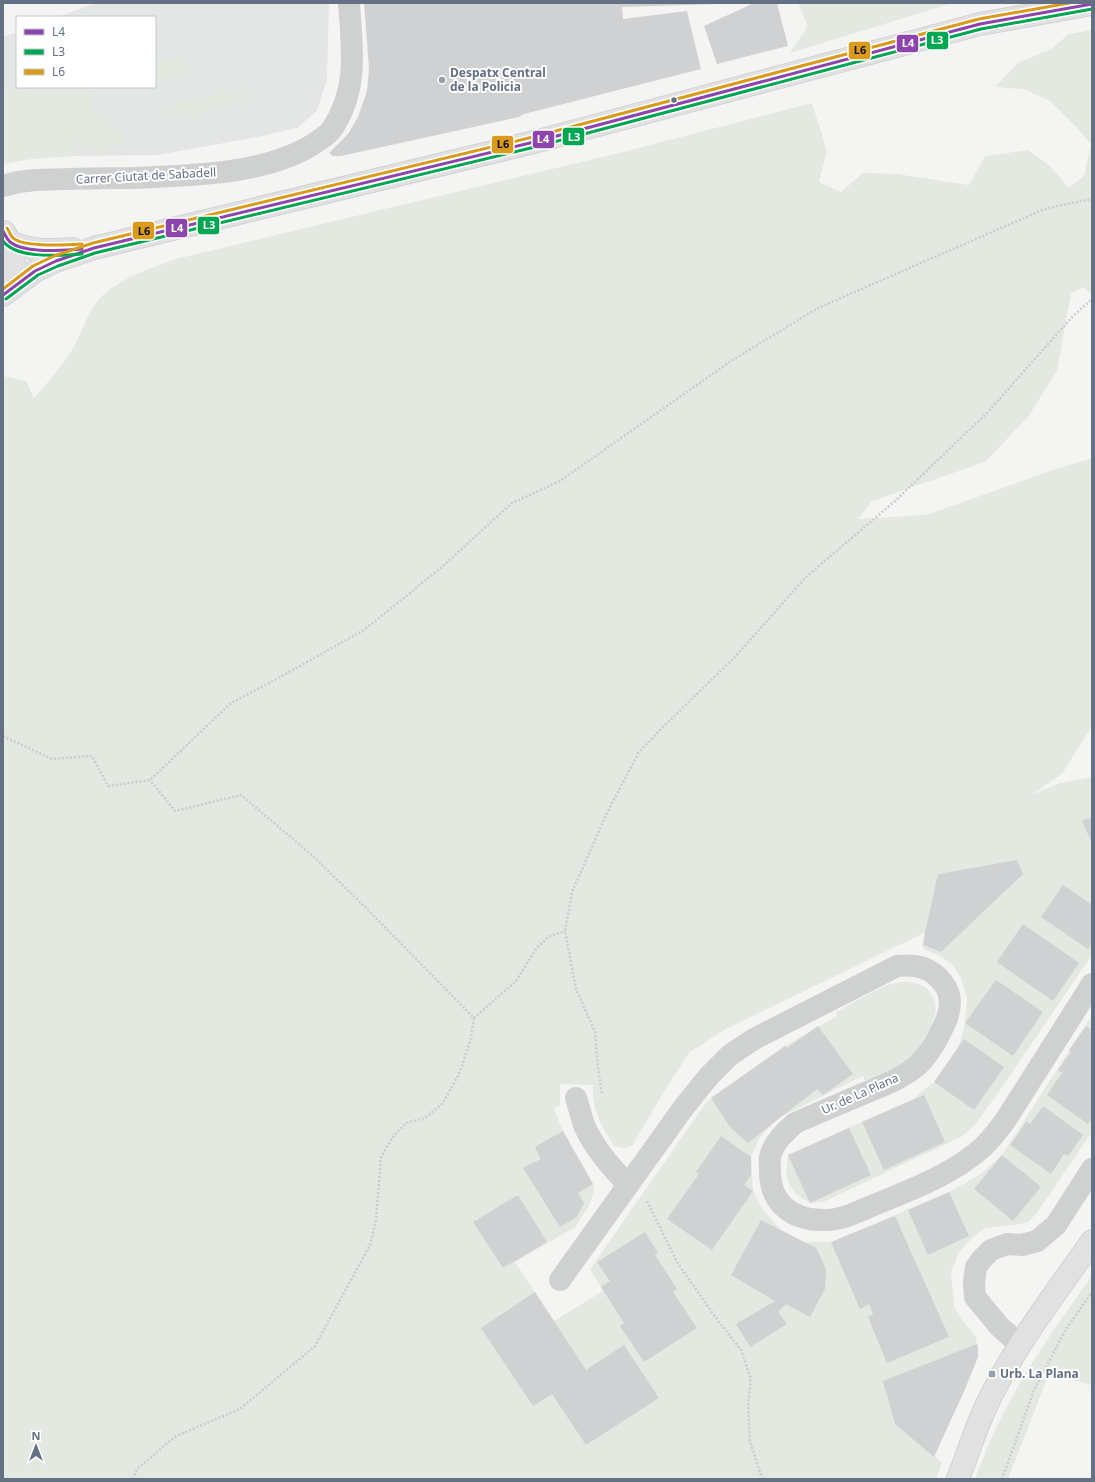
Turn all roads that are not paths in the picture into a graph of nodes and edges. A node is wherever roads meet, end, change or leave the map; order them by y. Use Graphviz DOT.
graph roads {
  1 [pos="349,3"];
  2 [pos="1092,4"];
  3 [pos="36,180"];
  4 [pos="3,186"];
  5 [pos="3,200"];
  6 [pos="6,237"];
  7 [pos="94,248"];
  8 [pos="3,294"];
  9 [pos="1092,984"];
  10 [pos="576,1098"];
  11 [pos="1092,1169"];
  12 [pos="630,1183"];
  13 [pos="1092,1241"];
  14 [pos="560,1280"];
  15 [pos="1020,1345"];
  16 [pos="958,1479"];
  1 -- 3 [label="street, Carrer Ciutat de Sabadell"];
  2 -- 7 [label="main road"];
  3 -- 4 [label="street, Carrer Ciutat de Sabadell"];
  3 -- 5 [label="street, Carrer Ciutat de Sabadell"];
  6 -- 7 [label="main road"];
  6 -- 8 [label="main road"];
  7 -- 8 [label="main road"];
  9 -- 12 [label="street, Ur. de La Plana"];
  10 -- 12 [label="street"];
  11 -- 15 [label="street"];
  12 -- 14 [label="street, Ur. de La Plana"];
  13 -- 15 [label="main road"];
  15 -- 16 [label="main road"];
}
